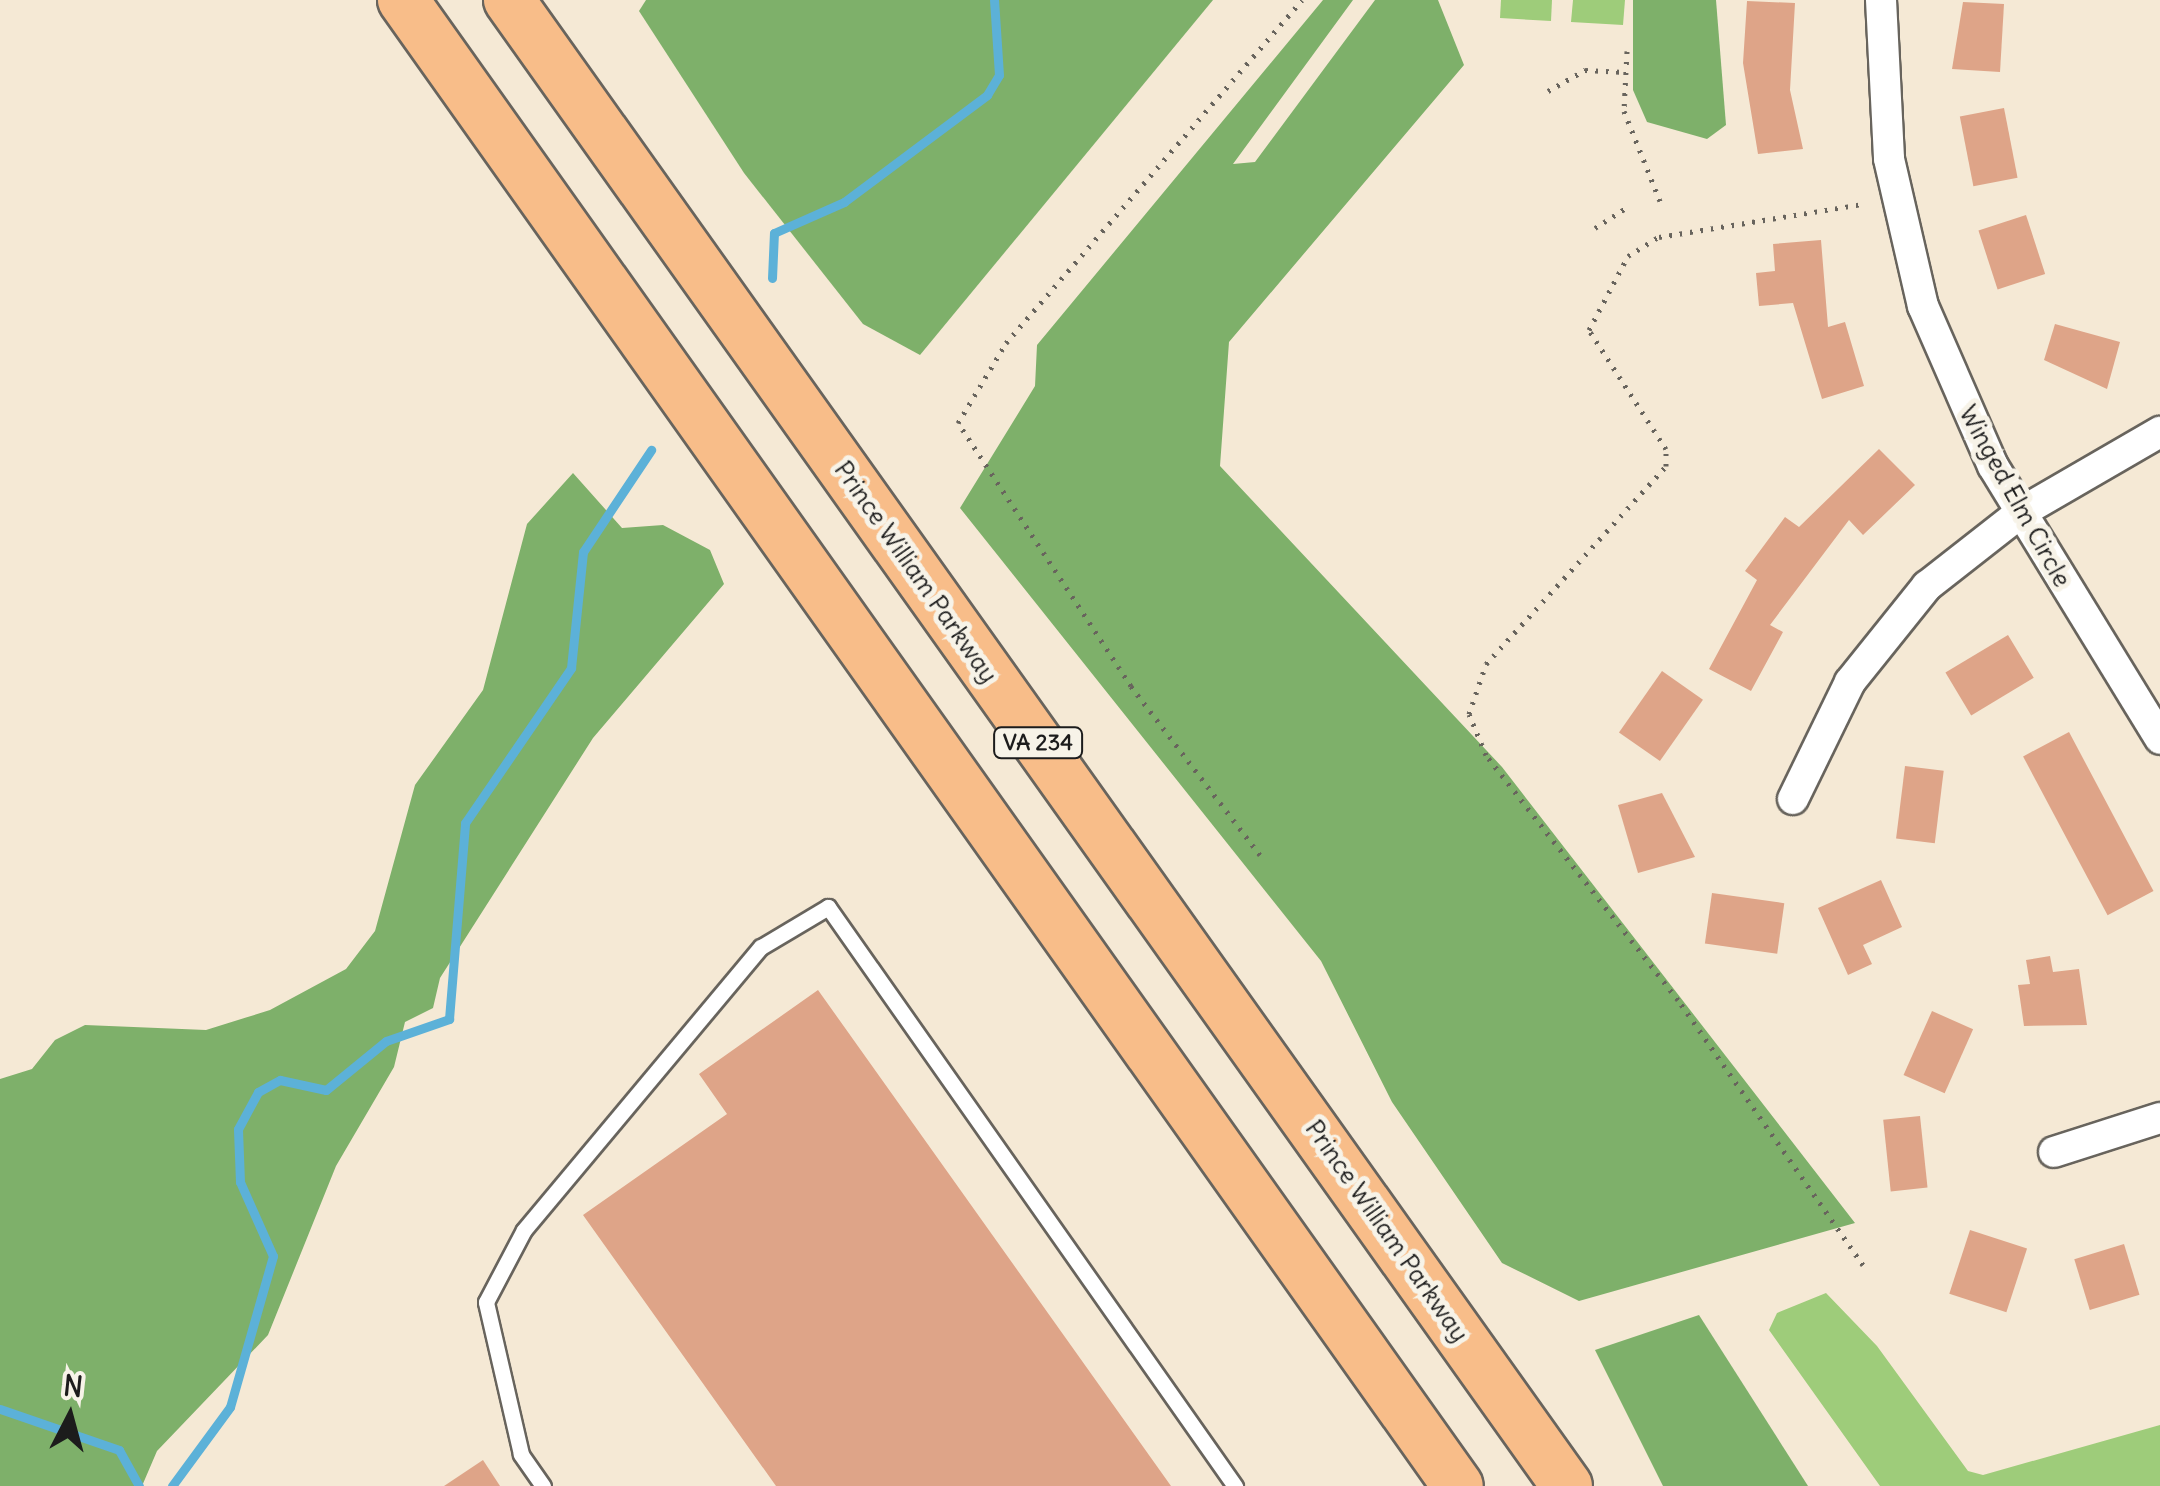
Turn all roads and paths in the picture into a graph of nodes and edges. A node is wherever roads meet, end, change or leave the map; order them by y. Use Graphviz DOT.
graph roads {
  1 [pos="403,0"];
  2 [pos="509,0"];
  3 [pos="1302,0"];
  4 [pos="1881,0"];
  5 [pos="1626,51"];
  6 [pos="1625,72"];
  7 [pos="1548,91"];
  8 [pos="1660,201"];
  9 [pos="1863,204"];
  10 [pos="1627,207"];
  11 [pos="1596,228"];
  12 [pos="2160,432"];
  13 [pos="2020,514"];
  14 [pos="2160,739"];
  15 [pos="1793,798"];
  16 [pos="1260,855"];
  17 [pos="2160,1118"];
  18 [pos="2054,1152"];
  19 [pos="1863,1265"];
  20 [pos="543,1486"];
  21 [pos="1236,1486"];
  22 [pos="1458,1486"];
  23 [pos="1567,1486"];
  1 -- 22 [label="highway"];
  2 -- 23 [label="highway, Prince William Parkway / VA 234"];
  3 -- 16 [label="path"];
  4 -- 13 [label="street, Winged Elm Circle"];
  5 -- 6 [label="path"];
  6 -- 7 [label="path"];
  6 -- 8 [label="path"];
  9 -- 19 [label="path"];
  10 -- 11 [label="path"];
  12 -- 13 [label="street"];
  13 -- 14 [label="street, Winged Elm Circle"];
  13 -- 15 [label="street"];
  17 -- 18 [label="street"];
  20 -- 21 [label="lane"];
}
